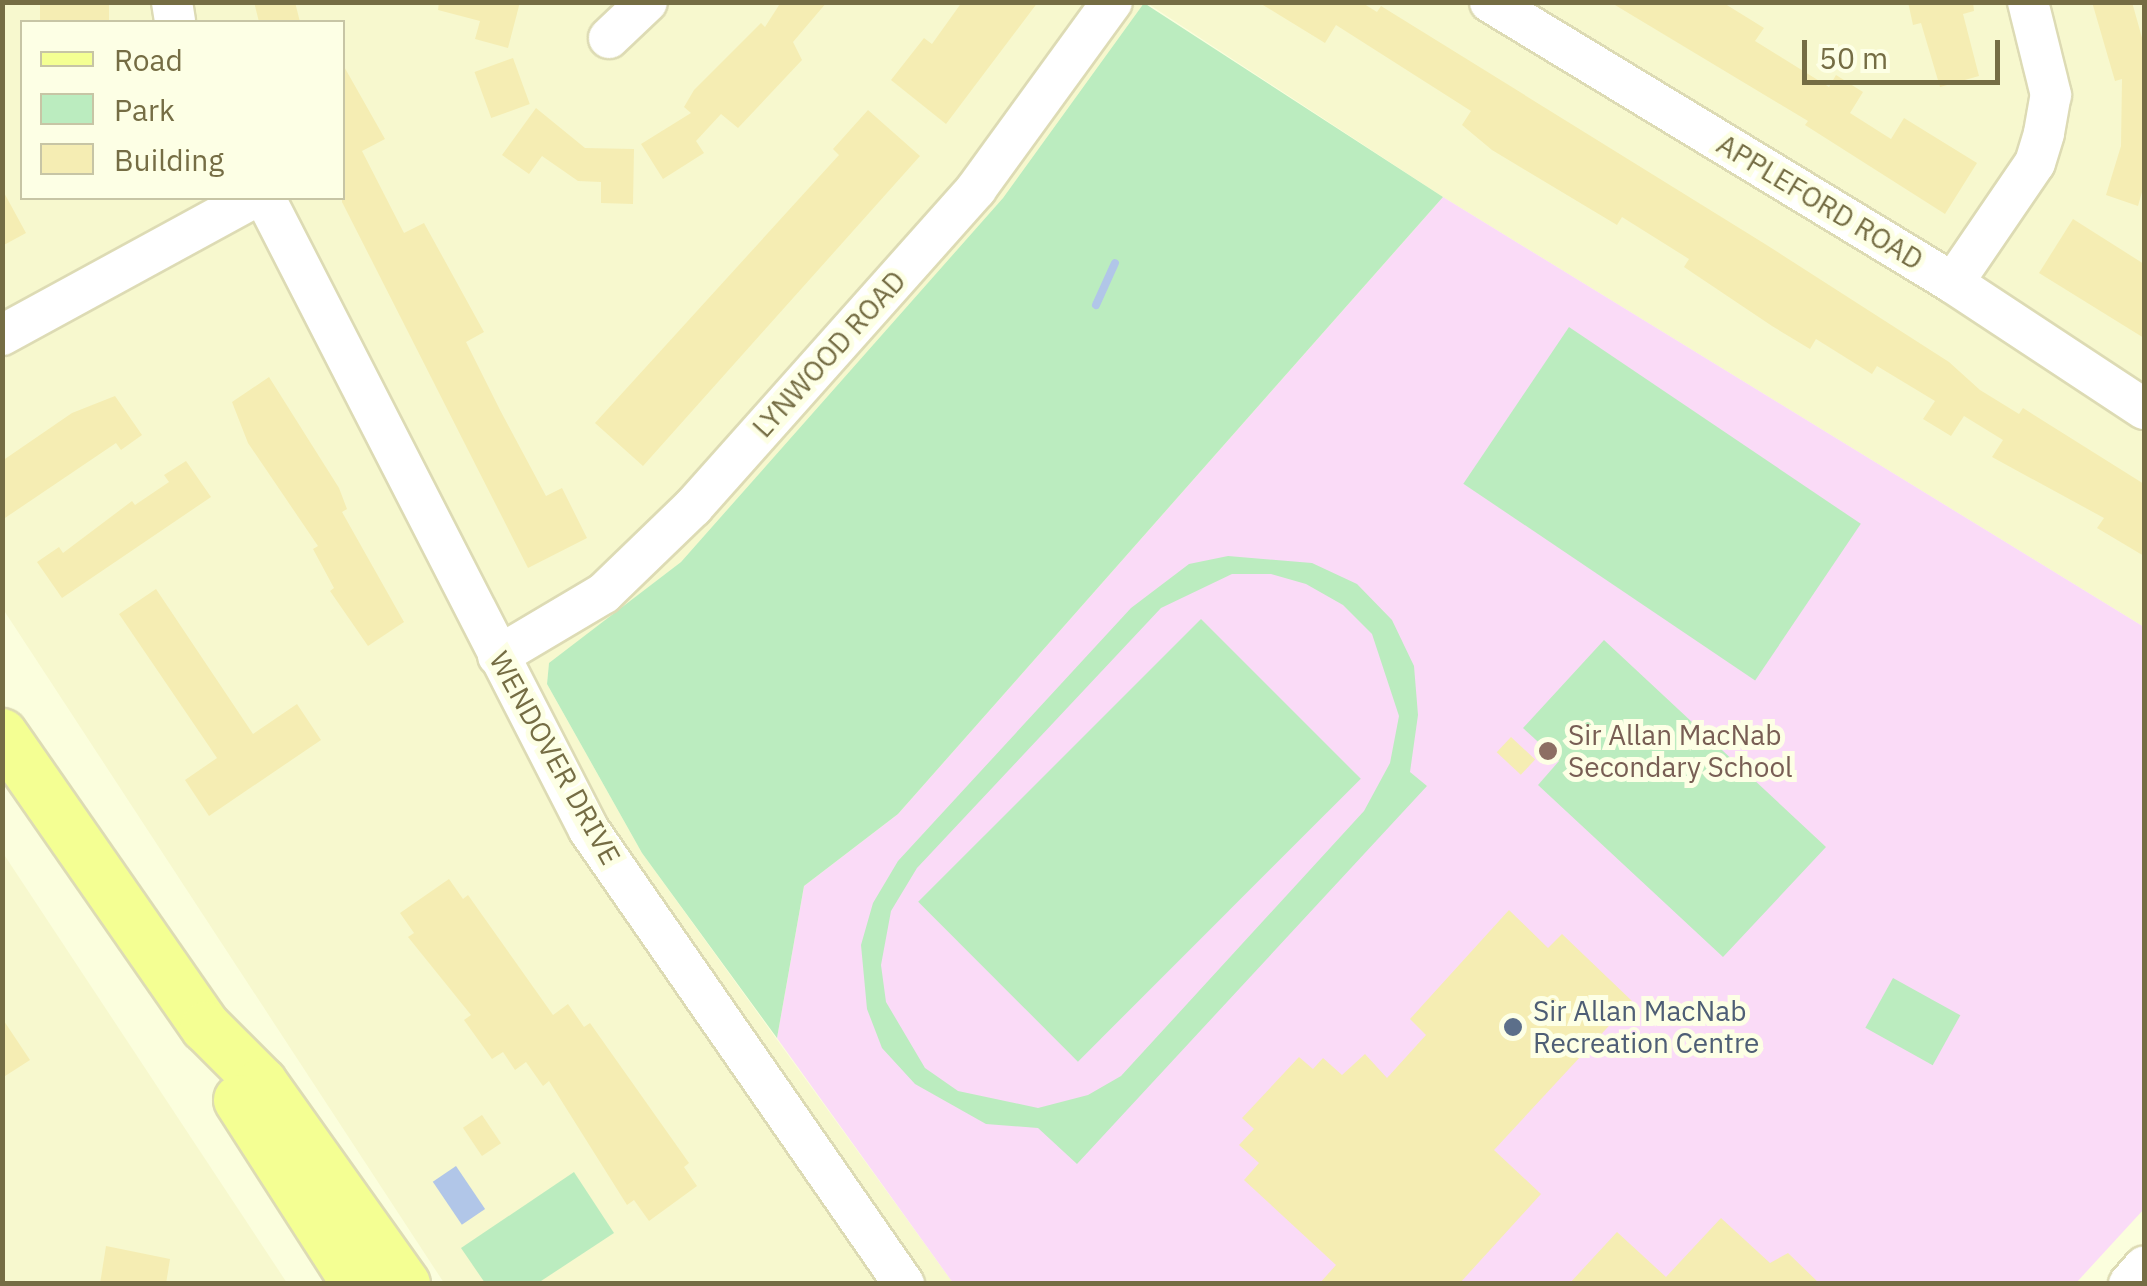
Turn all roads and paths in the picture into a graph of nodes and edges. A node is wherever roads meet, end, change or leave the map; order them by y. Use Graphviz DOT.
graph roads {
  1 [pos="647,2"];
  2 [pos="1112,2"];
  3 [pos="2028,2"];
  4 [pos="1514,9"];
  5 [pos="608,38"];
  6 [pos="249,200"];
  7 [pos="266,200"];
  8 [pos="1953,282"];
  9 [pos="2,334"];
  10 [pos="2144,409"];
  11 [pos="498,656"];
  12 [pos="2,734"];
  13 [pos="206,1027"];
  14 [pos="2144,1267"];
  15 [pos="357,1284"];
  16 [pos="404,1284"];
  17 [pos="904,1284"];
  18 [pos="2129,1284"];
  1 -- 5 [label="street"];
  2 -- 11 [label="street, LYNWOOD ROAD"];
  3 -- 8 [label="street"];
  4 -- 8 [label="street, APPLEFORD ROAD"];
  6 -- 9 [label="street"];
  7 -- 11 [label="street, WENDOVER DRIVE"];
  8 -- 10 [label="street, APPLEFORD ROAD"];
  11 -- 17 [label="street, WENDOVER DRIVE"];
  12 -- 13 [label="main road"];
  13 -- 15 [label="main road"];
  13 -- 16 [label="main road"];
  14 -- 18 [label="street"];
}
